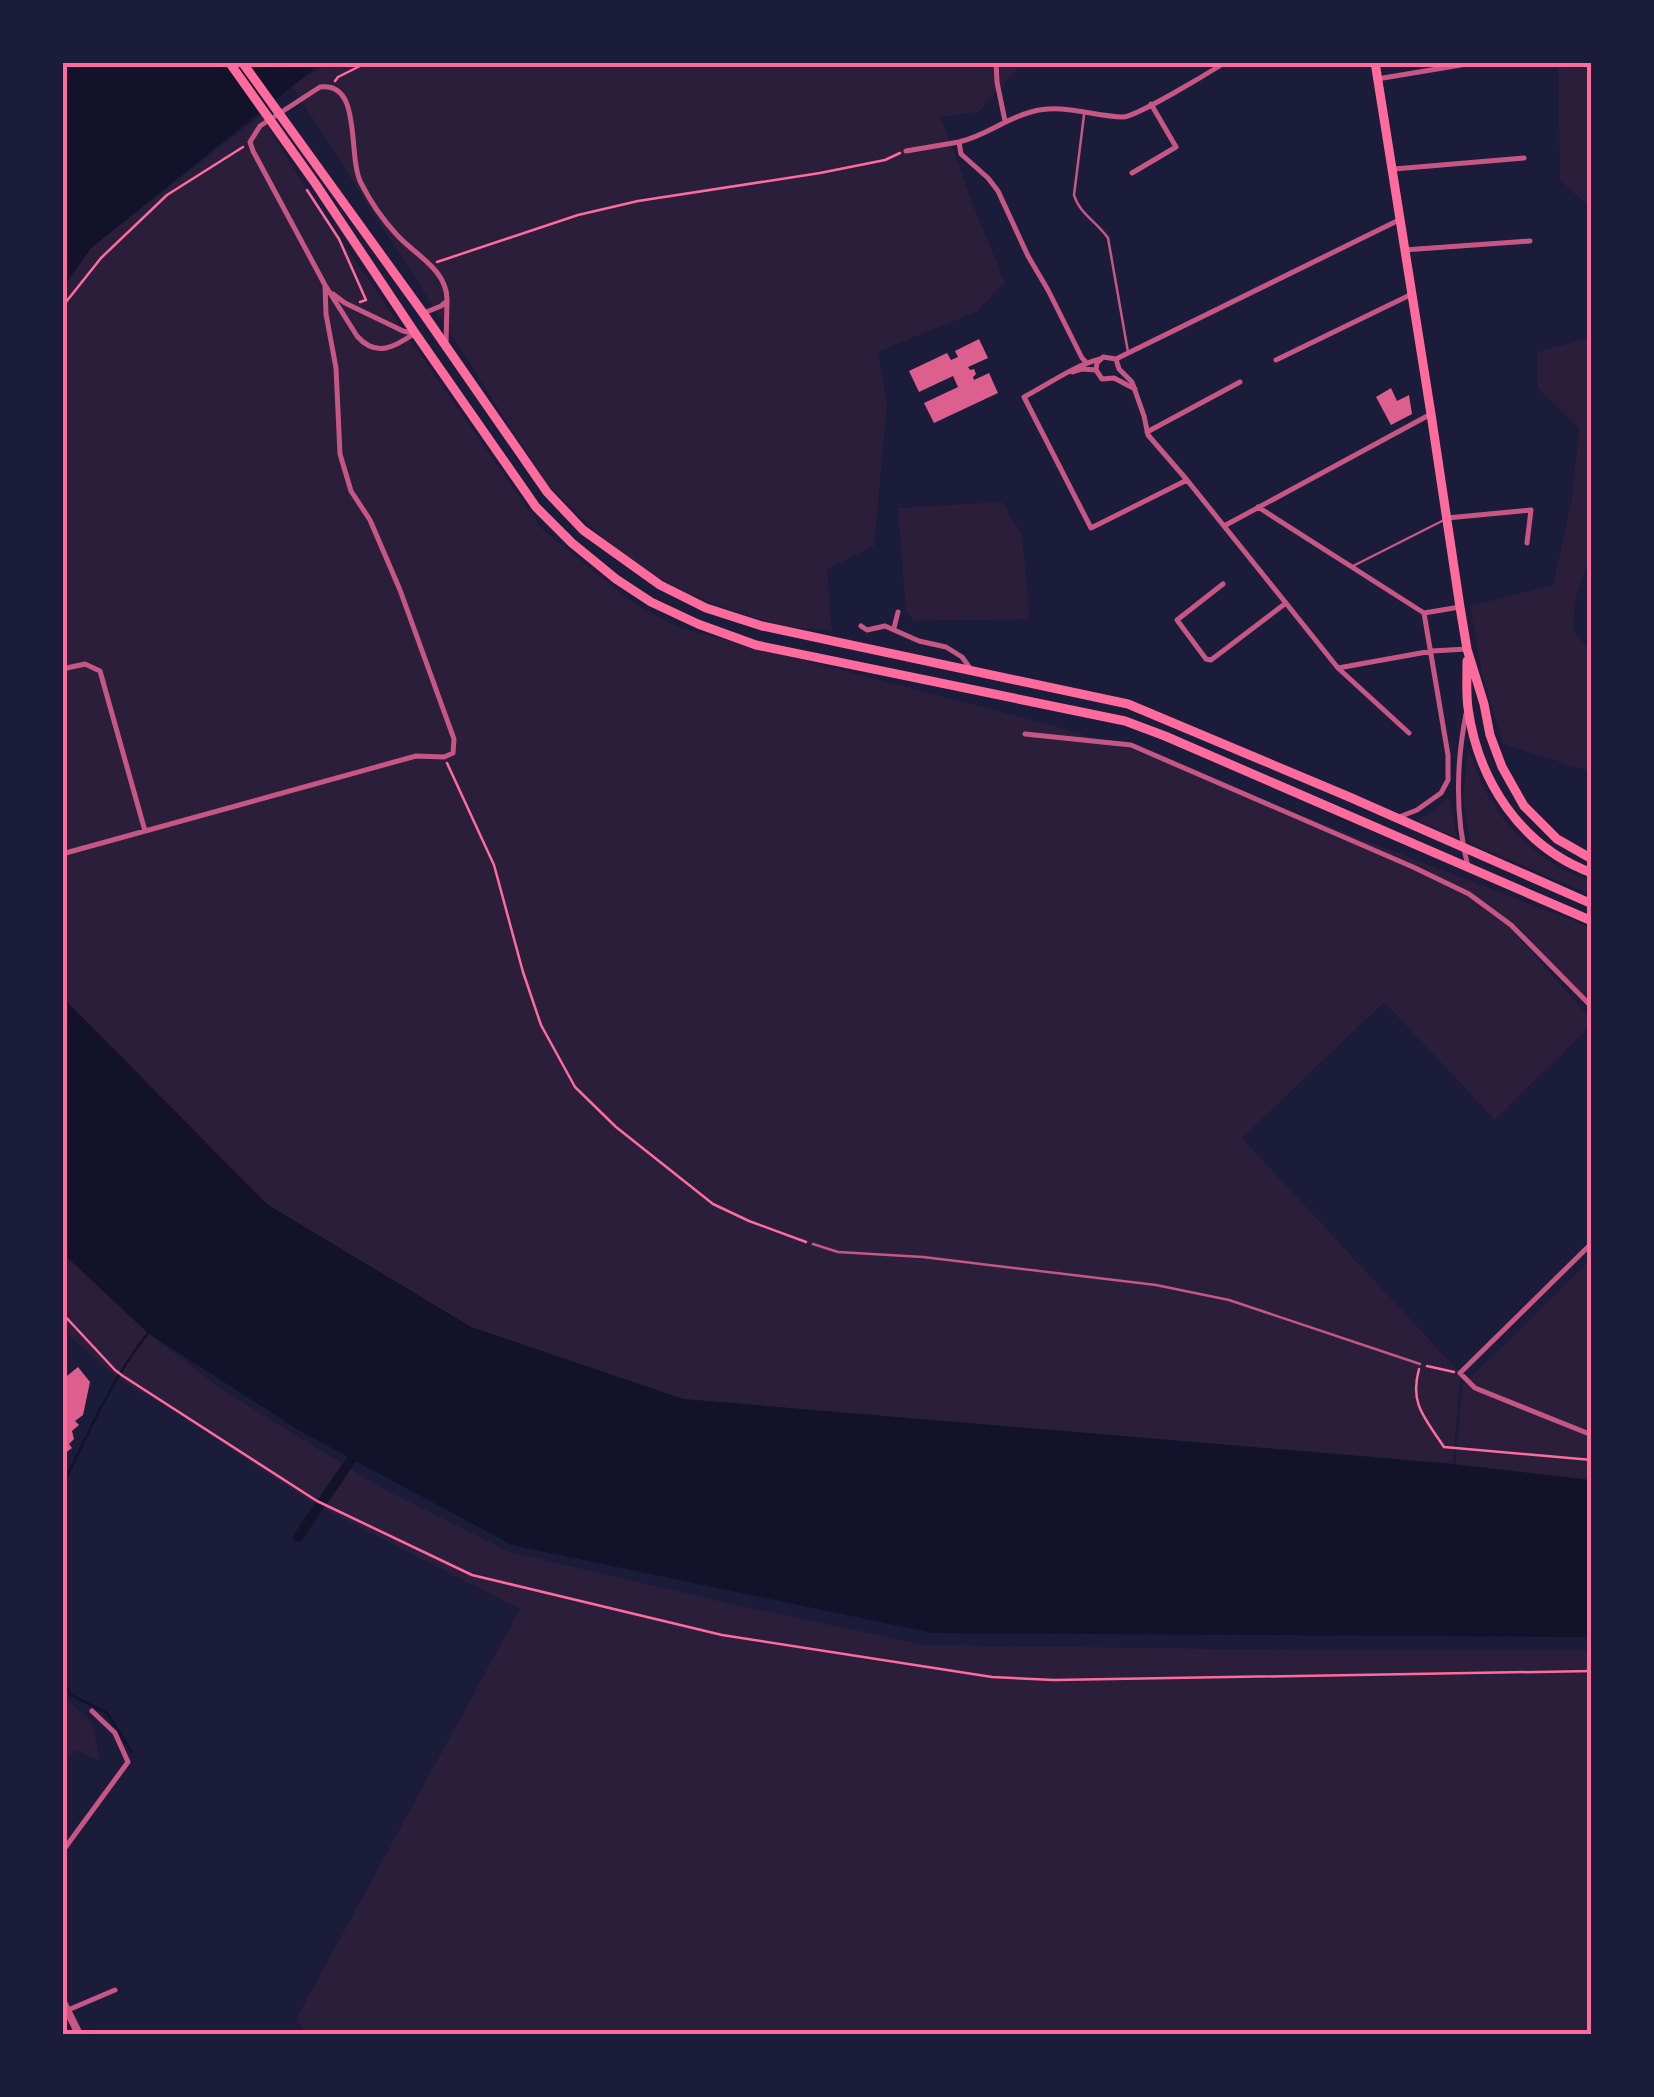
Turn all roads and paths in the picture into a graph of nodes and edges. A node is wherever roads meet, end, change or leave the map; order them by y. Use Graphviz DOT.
graph roads {
  1 [pos="229,62"];
  2 [pos="242,62"];
  3 [pos="368,62"];
  4 [pos="996,62"];
  5 [pos="1226,62"];
  6 [pos="1375,62"];
  7 [pos="1480,62"];
  8 [pos="1377,79"];
  9 [pos="330,86"];
  10 [pos="1151,104"];
  11 [pos="1085,111"];
  12 [pos="1005,121"];
  13 [pos="250,142"];
  14 [pos="959,142"];
  15 [pos="906,150"];
  16 [pos="1524,158"];
  17 [pos="1391,170"];
  18 [pos="1132,172"];
  19 [pos="300,178"];
  20 [pos="1399,220"];
  21 [pos="1530,241"];
  22 [pos="1404,250"];
  23 [pos="431,266"];
  24 [pos="325,285"];
  25 [pos="331,293"];
  26 [pos="1412,294"];
  27 [pos="352,298"];
  28 [pos="447,301"];
  29 [pos="62,307"];
  30 [pos="423,314"];
  31 [pos="415,334"];
  32 [pos="446,347"];
  33 [pos="1128,353"];
  34 [pos="1100,359"];
  35 [pos="1116,359"];
  36 [pos="1276,360"];
  37 [pos="1086,362"];
  38 [pos="1120,369"];
  39 [pos="1096,370"];
  40 [pos="1070,372"];
  41 [pos="1114,378"];
  42 [pos="1240,382"];
  43 [pos="1135,389"];
  44 [pos="1431,414"];
  45 [pos="1147,432"];
  46 [pos="1187,480"];
  47 [pos="1258,507"];
  48 [pos="1447,518"];
  49 [pos="1224,526"];
  50 [pos="1527,543"];
  51 [pos="1352,567"];
  52 [pos="1223,584"];
  53 [pos="1286,604"];
  54 [pos="1460,607"];
  55 [pos="898,612"];
  56 [pos="1424,614"];
  57 [pos="862,626"];
  58 [pos="894,628"];
  59 [pos="1467,649"];
  60 [pos="1432,651"];
  61 [pos="1338,668"];
  62 [pos="62,670"];
  63 [pos="972,671"];
  64 [pos="1468,706"];
  65 [pos="1409,733"];
  66 [pos="1025,734"];
  67 [pos="1448,755"];
  68 [pos="444,758"];
  69 [pos="1458,768"];
  70 [pos="1448,780"];
  71 [pos="1395,818"];
  72 [pos="145,831"];
  73 [pos="1463,848"];
  74 [pos="62,854"];
  75 [pos="1592,858"];
  76 [pos="1468,866"];
  77 [pos="1592,872"];
  78 [pos="1592,904"];
  79 [pos="1592,921"];
  80 [pos="1592,1007"];
  81 [pos="1592,1243"];
  82 [pos="812,1244"];
  83 [pos="62,1313"];
  84 [pos="1420,1364"];
  85 [pos="1460,1373"];
  86 [pos="1592,1434"];
  87 [pos="1592,1460"];
  88 [pos="1592,1671"];
  89 [pos="92,1711"];
  90 [pos="62,1852"];
  91 [pos="115,1990"];
  92 [pos="62,2000"];
  93 [pos="65,2012"];
  94 [pos="79,2034"];
  1 -- 31 [label="main road"];
  2 -- 30 [label="main road"];
  3 -- 9 [label="path"];
  4 -- 12 [label="street"];
  5 -- 10 [label="street"];
  6 -- 8 [label="main road"];
  7 -- 8 [label="street"];
  8 -- 17 [label="main road"];
  9 -- 13 [label="street"];
  9 -- 23 [label="street"];
  10 -- 11 [label="street"];
  10 -- 18 [label="street"];
  11 -- 12 [label="street"];
  11 -- 33 [label="lane"];
  12 -- 14 [label="street"];
  13 -- 24 [label="street"];
  13 -- 29 [label="path"];
  14 -- 15 [label="street"];
  14 -- 37 [label="street"];
  15 -- 23 [label="path"];
  16 -- 17 [label="street"];
  17 -- 20 [label="main road"];
  19 -- 27 [label="path"];
  20 -- 22 [label="main road"];
  20 -- 33 [label="street"];
  21 -- 22 [label="street"];
  22 -- 26 [label="main road"];
  23 -- 28 [label="street"];
  24 -- 25 [label="street"];
  24 -- 68 [label="street"];
  25 -- 31 [label="street"];
  25 -- 31 [label="street"];
  26 -- 36 [label="street"];
  26 -- 44 [label="main road"];
  28 -- 30 [label="street"];
  28 -- 32 [label="street"];
  30 -- 32 [label="main road"];
  31 -- 76 [label="main road"];
  32 -- 63 [label="main road"];
  33 -- 35 [label="street"];
  34 -- 35 [label="street"];
  34 -- 37 [label="street"];
  34 -- 39 [label="street"];
  35 -- 38 [label="street"];
  37 -- 40 [label="street"];
  38 -- 41 [label="street"];
  38 -- 43 [label="street"];
  39 -- 40 [label="street"];
  39 -- 41 [label="street"];
  40 -- 46 [label="street"];
  41 -- 43 [label="street"];
  42 -- 45 [label="street"];
  43 -- 45 [label="street"];
  44 -- 47 [label="street"];
  44 -- 48 [label="main road"];
  45 -- 46 [label="street"];
  46 -- 49 [label="street"];
  47 -- 49 [label="street"];
  47 -- 51 [label="street"];
  48 -- 50 [label="street"];
  48 -- 51 [label="lane"];
  48 -- 54 [label="main road"];
  49 -- 53 [label="street"];
  51 -- 56 [label="street"];
  52 -- 53 [label="street"];
  53 -- 61 [label="street"];
  54 -- 56 [label="street"];
  54 -- 59 [label="main road"];
  55 -- 58 [label="street"];
  56 -- 60 [label="street"];
  57 -- 58 [label="street"];
  58 -- 63 [label="street"];
  59 -- 60 [label="street"];
  59 -- 64 [label="main road"];
  59 -- 75 [label="main road"];
  60 -- 61 [label="street"];
  60 -- 67 [label="street"];
  61 -- 65 [label="street"];
  62 -- 72 [label="street"];
  63 -- 71 [label="main road"];
  64 -- 69 [label="street"];
  64 -- 77 [label="main road"];
  66 -- 80 [label="street"];
  67 -- 69 [label="street"];
  67 -- 70 [label="street"];
  68 -- 72 [label="street"];
  68 -- 82 [label="path"];
  69 -- 70 [label="street"];
  69 -- 73 [label="street"];
  70 -- 71 [label="street"];
  71 -- 73 [label="main road"];
  72 -- 74 [label="street"];
  73 -- 76 [label="street"];
  73 -- 78 [label="main road"];
  76 -- 79 [label="main road"];
  81 -- 85 [label="street"];
  82 -- 84 [label="lane"];
  83 -- 88 [label="path"];
  84 -- 85 [label="path"];
  84 -- 87 [label="path"];
  85 -- 86 [label="street"];
  89 -- 90 [label="street"];
  91 -- 93 [label="street"];
  92 -- 93 [label="street"];
  93 -- 94 [label="street"];
}
